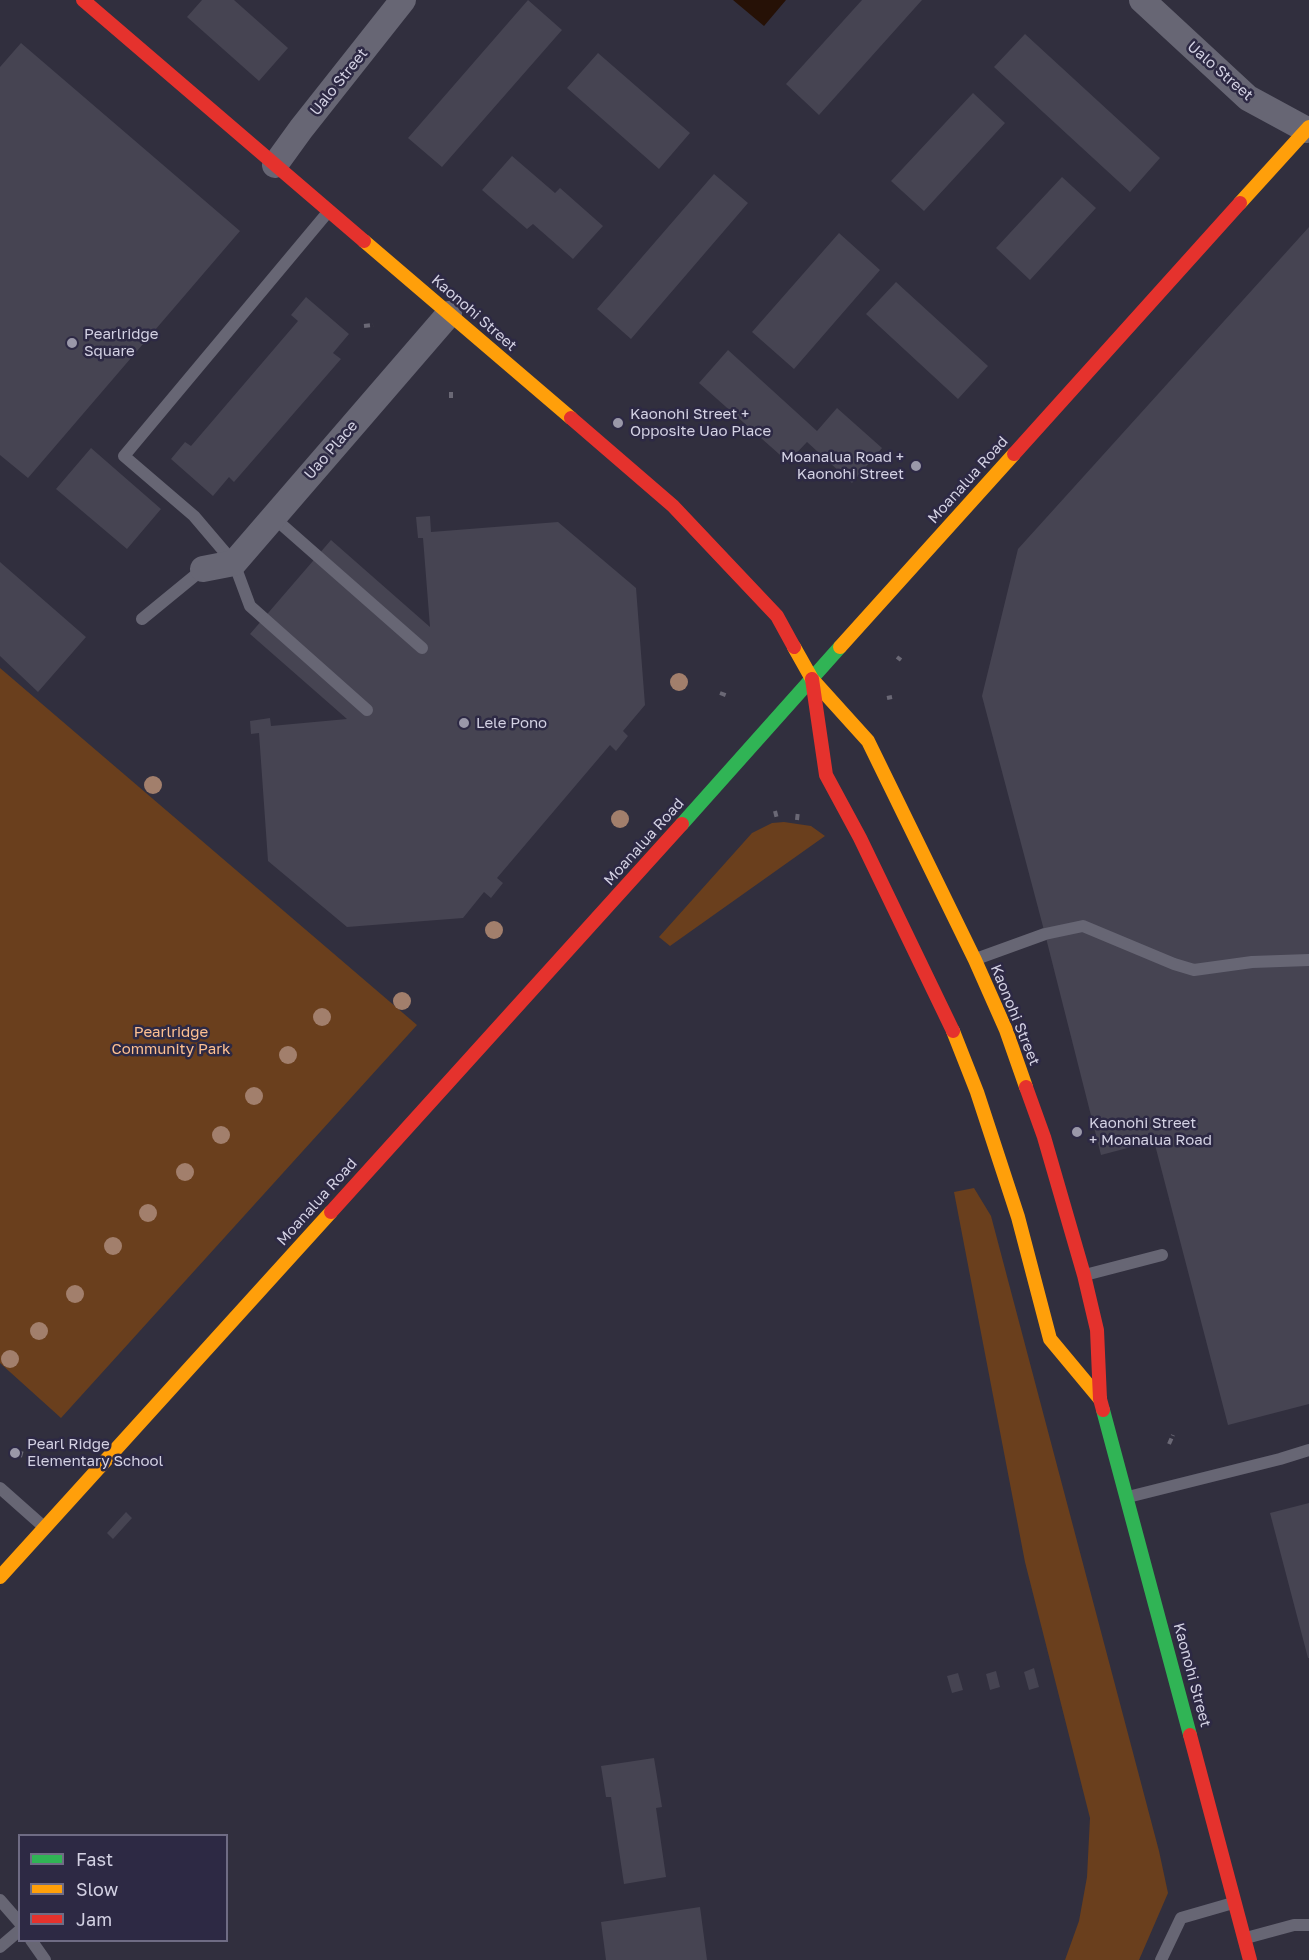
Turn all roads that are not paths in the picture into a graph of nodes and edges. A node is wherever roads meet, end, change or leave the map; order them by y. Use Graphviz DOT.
graph roads {
  1 [pos="83,0"];
  2 [pos="404,0"];
  3 [pos="1142,0"];
  4 [pos="1308,129"];
  5 [pos="275,165"];
  6 [pos="329,211"];
  7 [pos="449,314"];
  8 [pos="273,518"];
  9 [pos="234,562"];
  10 [pos="204,569"];
  11 [pos="142,619"];
  12 [pos="422,648"];
  13 [pos="812,679"];
  14 [pos="367,710"];
  15 [pos="975,960"];
  16 [pos="1309,960"];
  17 [pos="1162,1255"];
  18 [pos="1084,1275"];
  19 [pos="1100,1399"];
  20 [pos="1309,1450"];
  21 [pos="0,1488"];
  22 [pos="1128,1497"];
  23 [pos="45,1528"];
  24 [pos="0,1577"];
  25 [pos="0,1900"];
  26 [pos="1235,1902"];
  27 [pos="1309,1915"];
  28 [pos="18,1921"];
  29 [pos="1294,1925"];
  30 [pos="1309,1925"];
  31 [pos="18,1932"];
  32 [pos="1245,1939"];
  33 [pos="32,1942"];
  34 [pos="0,1947"];
  35 [pos="1168,1954"];
  36 [pos="45,1960"];
  37 [pos="1161,1960"];
  38 [pos="1250,1960"];
  1 -- 5 [label="street, Kaonohi Street"];
  2 -- 5 [label="street, Ualo Street"];
  3 -- 4 [label="street, Ualo Street"];
  4 -- 13 [label="street, Moanalua Road"];
  5 -- 6 [label="street, Kaonohi Street"];
  6 -- 7 [label="street, Kaonohi Street"];
  6 -- 9 [label="lane"];
  7 -- 8 [label="street, Uao Place"];
  7 -- 13 [label="street, Kaonohi Street"];
  8 -- 9 [label="street, Uao Place"];
  8 -- 12 [label="lane"];
  9 -- 10 [label="street"];
  9 -- 14 [label="lane"];
  10 -- 11 [label="lane"];
  13 -- 15 [label="street, Kaonohi Street"];
  13 -- 19 [label="street, Kaonohi Street"];
  13 -- 23 [label="street, Moanalua Road"];
  15 -- 16 [label="lane"];
  15 -- 18 [label="street, Kaonohi Street"];
  17 -- 18 [label="lane"];
  18 -- 19 [label="street, Kaonohi Street"];
  19 -- 22 [label="street, Kaonohi Street"];
  20 -- 22 [label="lane"];
  21 -- 23 [label="lane"];
  22 -- 26 [label="street, Kaonohi Street"];
  23 -- 24 [label="street, Moanalua Road"];
  25 -- 28 [label="lane"];
  26 -- 32 [label="street, Kaonohi Street"];
  26 -- 35 [label="lane"];
  27 -- 29 [label="lane"];
  29 -- 30 [label="lane"];
  29 -- 32 [label="lane"];
  31 -- 34 [label="lane"];
  32 -- 38 [label="street, Kaonohi Street"];
  33 -- 36 [label="lane"];
  35 -- 37 [label="lane"];
}
